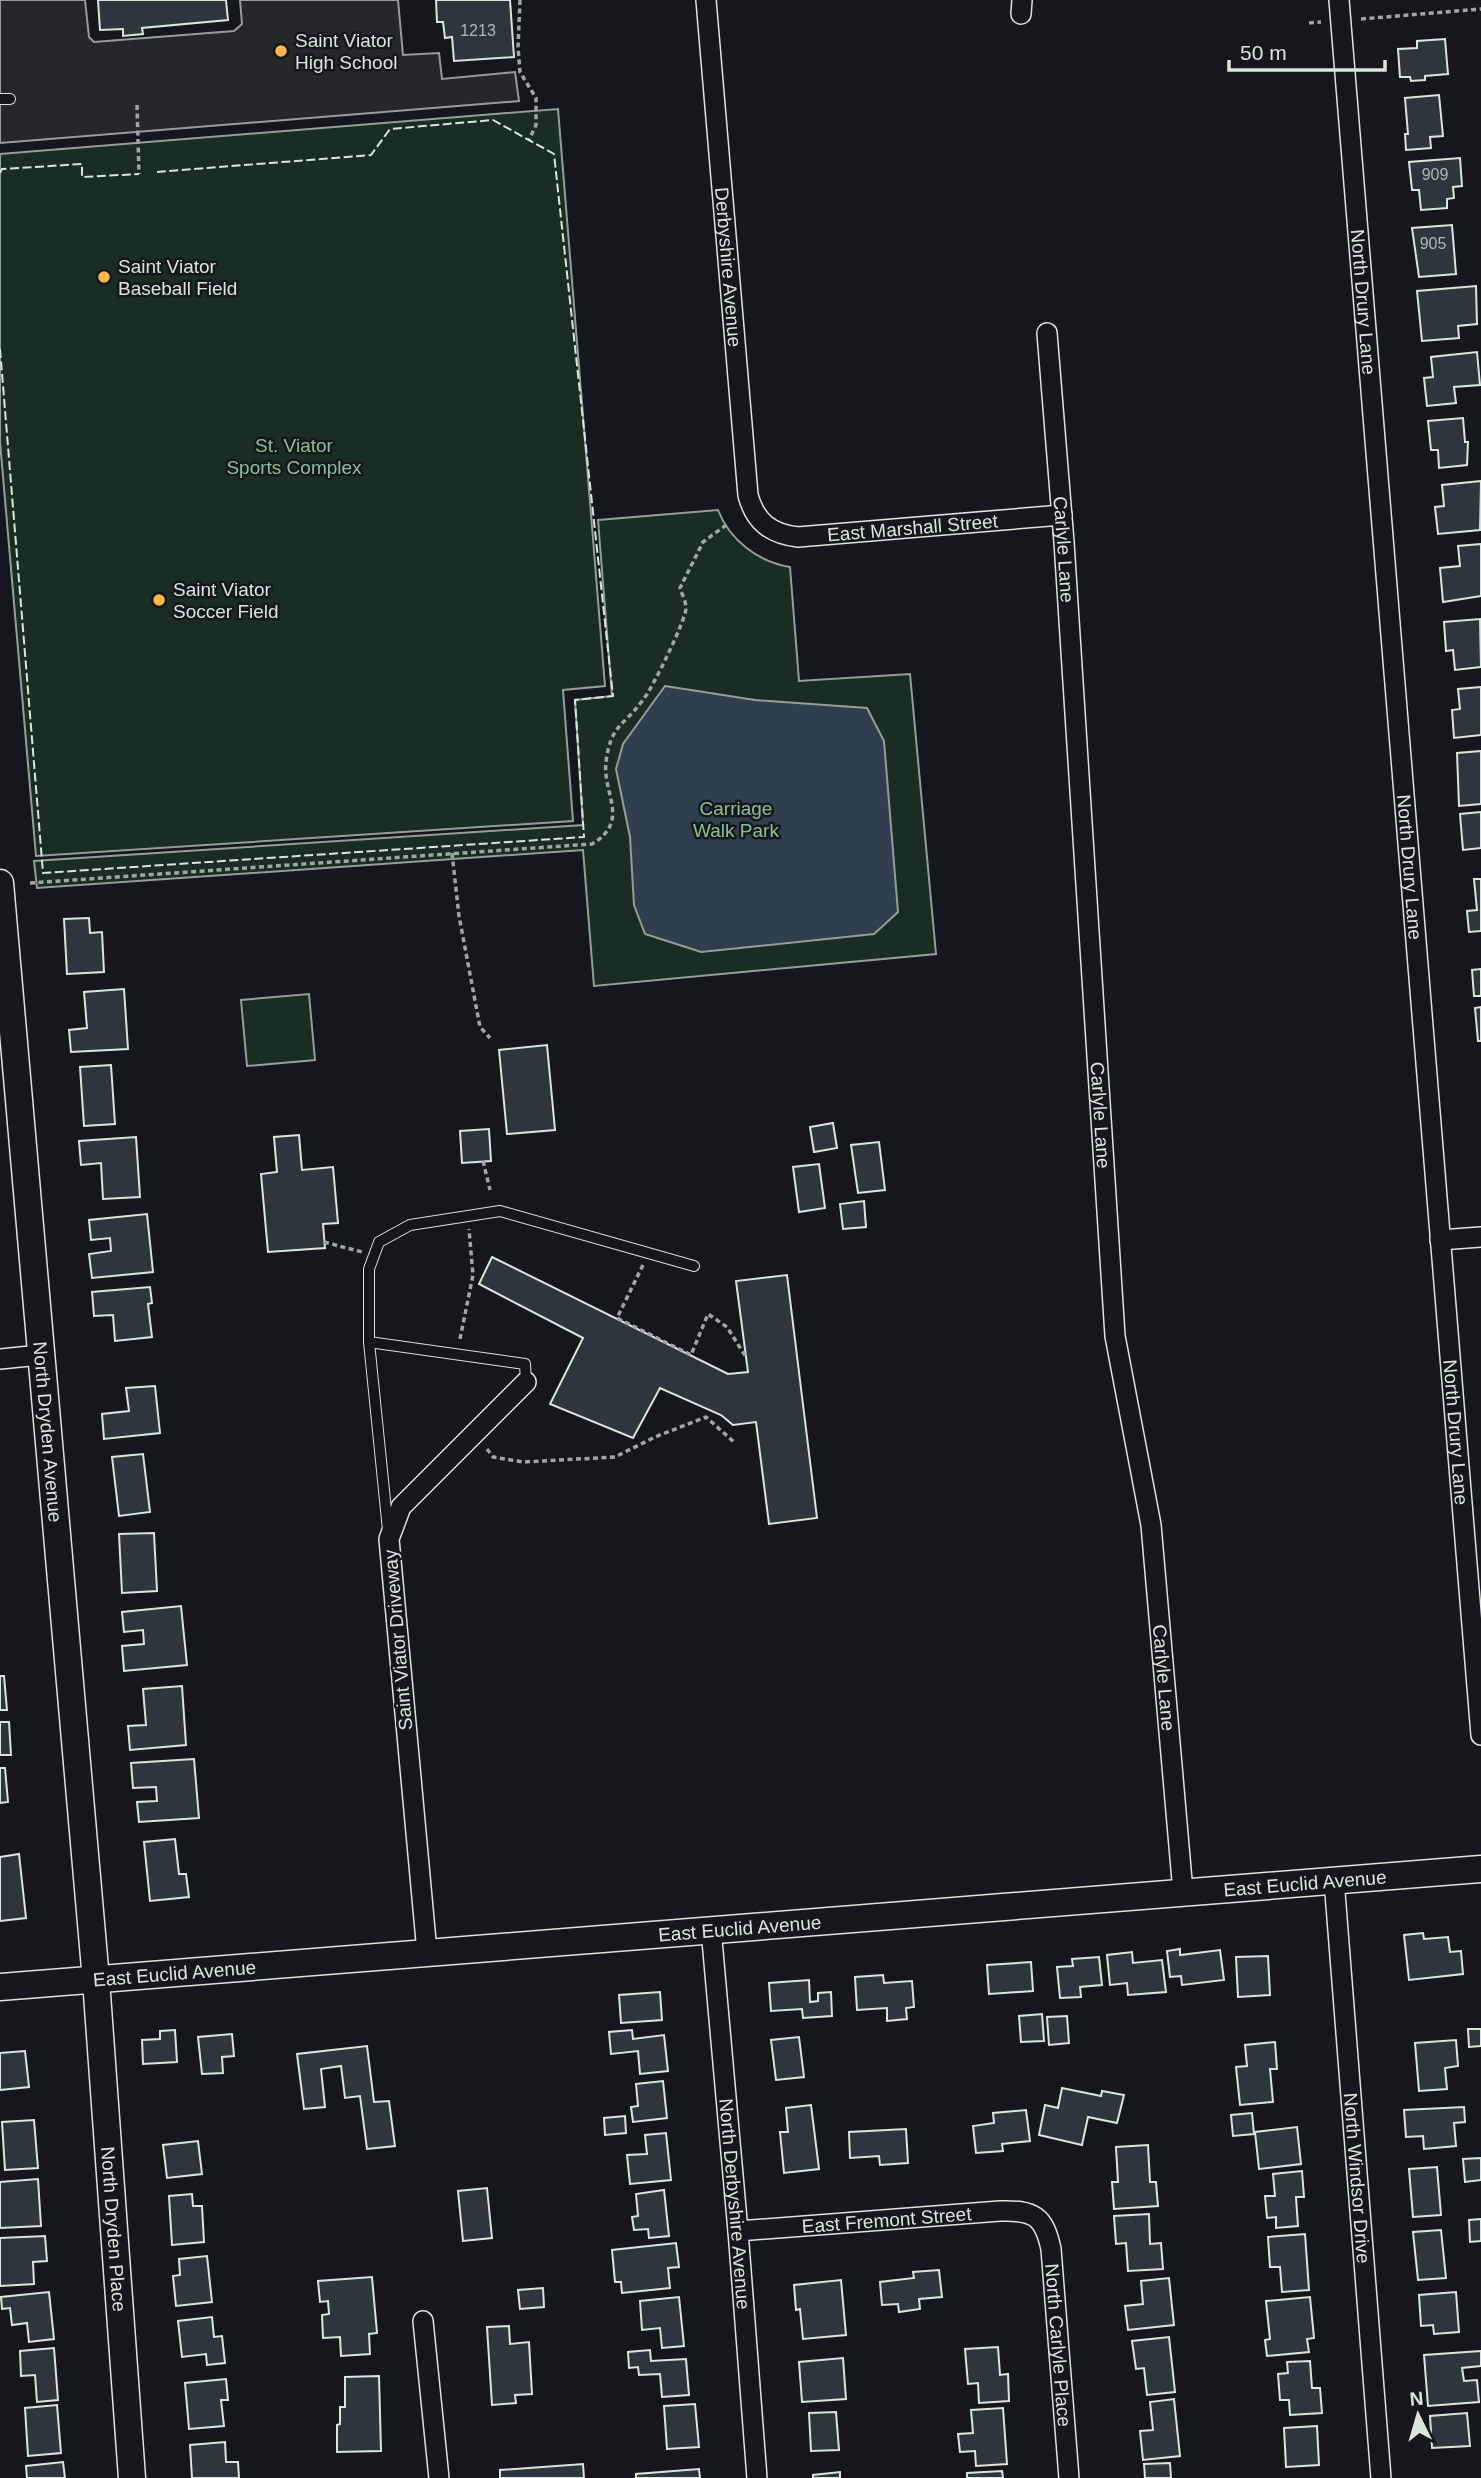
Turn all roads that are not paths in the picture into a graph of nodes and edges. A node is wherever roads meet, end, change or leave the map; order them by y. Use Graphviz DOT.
graph roads {
  1 [pos="706,0"];
  2 [pos="1339,0"];
  3 [pos="1346,0"];
  4 [pos="1046,333"];
  5 [pos="1062,515"];
  6 [pos="766,527"];
  7 [pos="0,883"];
  8 [pos="1481,1237"];
  9 [pos="1440,1240"];
  10 [pos="694,1266"];
  11 [pos="369,1342"];
  12 [pos="40,1355"];
  13 [pos="0,1359"];
  14 [pos="526,1382"];
  15 [pos="388,1539"];
  16 [pos="1481,1735"];
  17 [pos="1481,1868"];
  18 [pos="1334,1880"];
  19 [pos="1183,1892"];
  20 [pos="710,1929"];
  21 [pos="427,1952"];
  22 [pos="96,1980"];
  23 [pos="0,1987"];
  24 [pos="1035,2216"];
  25 [pos="738,2231"];
  26 [pos="423,2321"];
  27 [pos="132,2478"];
  28 [pos="439,2478"];
  29 [pos="757,2478"];
  30 [pos="1069,2478"];
  31 [pos="1381,2478"];
  1 -- 6 [label="street, Derbyshire Avenue"];
  2 -- 3 [label="street"];
  2 -- 9 [label="street, North Drury Lane"];
  4 -- 5 [label="street, Carlyle Lane"];
  5 -- 6 [label="street, East Marshall Street"];
  5 -- 19 [label="street, Carlyle Lane"];
  7 -- 12 [label="street, North Dryden Avenue"];
  8 -- 9 [label="street"];
  9 -- 16 [label="street, North Drury Lane"];
  10 -- 11 [label="lane"];
  11 -- 14 [label="lane"];
  11 -- 15 [label="lane"];
  12 -- 13 [label="street"];
  12 -- 22 [label="street, North Dryden Avenue"];
  14 -- 15 [label="street, Saint Viator Driveway"];
  15 -- 21 [label="street, Saint Viator Driveway"];
  17 -- 18 [label="street, East Euclid Avenue"];
  18 -- 19 [label="street, East Euclid Avenue"];
  18 -- 31 [label="street, North Windsor Drive"];
  19 -- 20 [label="street, East Euclid Avenue"];
  20 -- 21 [label="street, East Euclid Avenue"];
  20 -- 25 [label="street, North Derbyshire Avenue"];
  21 -- 22 [label="street, East Euclid Avenue"];
  22 -- 23 [label="street, East Euclid Avenue"];
  22 -- 27 [label="street, North Dryden Place"];
  24 -- 25 [label="street, East Fremont Street"];
  24 -- 30 [label="street, North Carlyle Place"];
  25 -- 29 [label="street, North Derbyshire Avenue"];
  26 -- 28 [label="street"];
}
